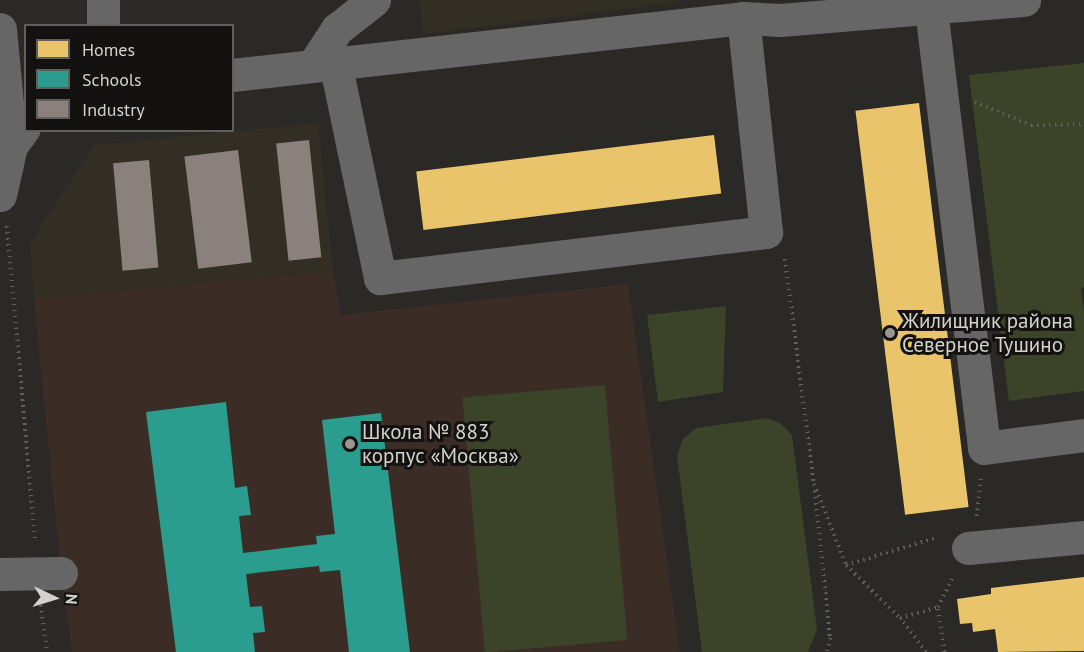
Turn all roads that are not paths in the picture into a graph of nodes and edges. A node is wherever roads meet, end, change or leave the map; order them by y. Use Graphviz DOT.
graph roads {
  1 [pos="103,0"];
  2 [pos="374,0"];
  3 [pos="1023,0"];
  4 [pos="931,9"];
  5 [pos="779,10"];
  6 [pos="725,13"];
  7 [pos="103,24"];
  8 [pos="0,29"];
  9 [pos="325,63"];
  10 [pos="234,75"];
  11 [pos="18,136"];
  12 [pos="1,189"];
  13 [pos="1084,435"];
  14 [pos="962,536"];
  15 [pos="1084,537"];
  16 [pos="0,574"];
  17 [pos="49,574"];
  1 -- 7 [label="street"];
  2 -- 9 [label="street"];
  3 -- 4 [label="street"];
  4 -- 5 [label="street"];
  4 -- 13 [label="street"];
  5 -- 6 [label="street"];
  6 -- 9 [label="street"];
  6 -- 9 [label="street"];
  8 -- 11 [label="street"];
  9 -- 10 [label="street"];
  11 -- 12 [label="street"];
  14 -- 15 [label="street"];
  16 -- 17 [label="street"];
}
